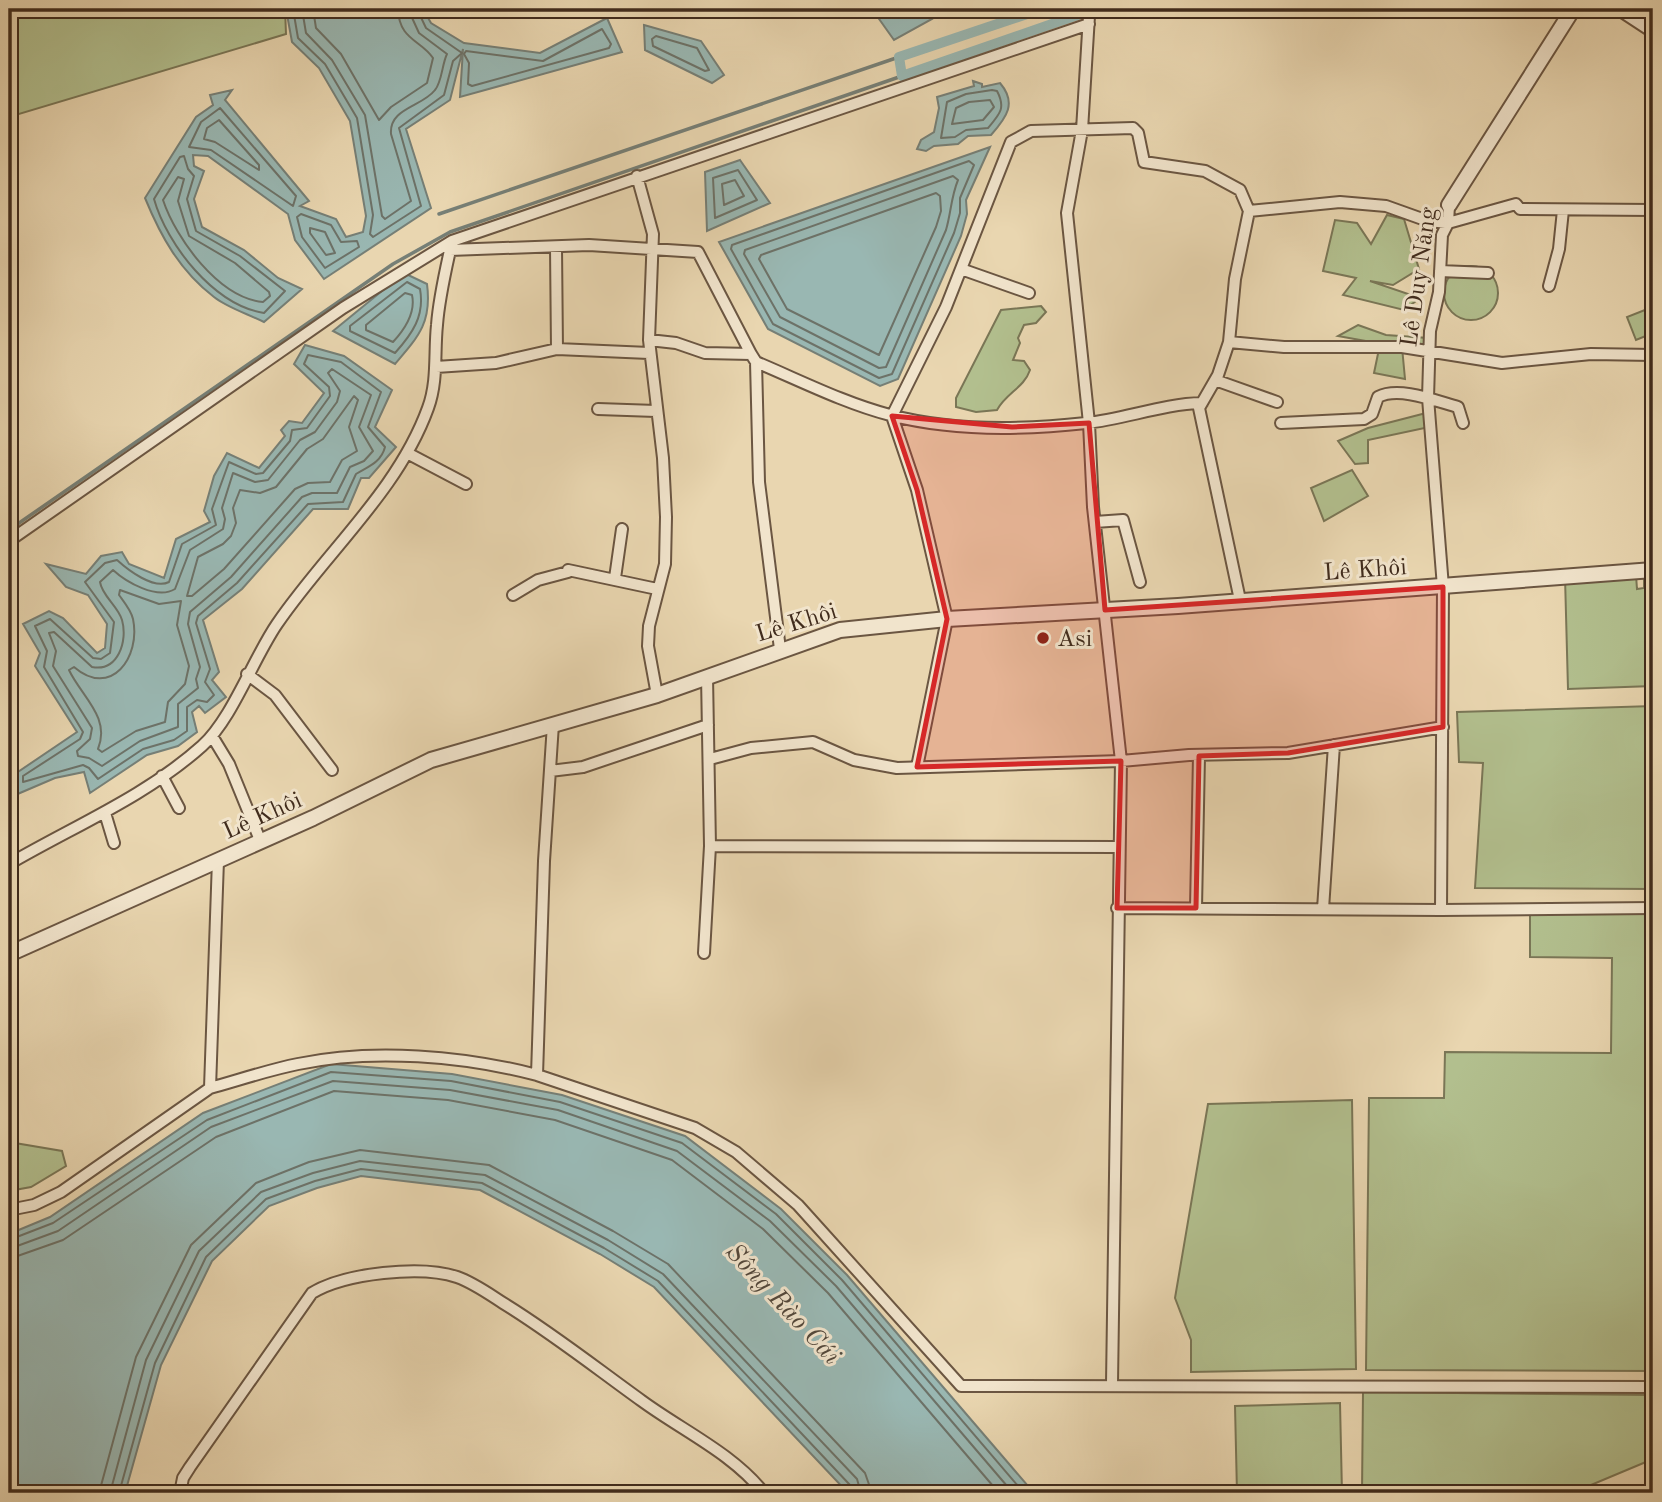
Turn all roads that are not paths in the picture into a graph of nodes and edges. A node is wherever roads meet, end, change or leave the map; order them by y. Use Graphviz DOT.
graph roads {
  1 [pos="1573,9"];
  2 [pos="1621,9"];
  3 [pos="1087,17"];
  4 [pos="1653,30"];
  5 [pos="1083,130"];
  6 [pos="637,176"];
  7 [pos="1449,205"];
  8 [pos="1563,210"];
  9 [pos="1653,210"];
  10 [pos="1249,211"];
  11 [pos="1448,223"];
  12 [pos="451,246"];
  13 [pos="556,247"];
  14 [pos="652,247"];
  15 [pos="961,269"];
  16 [pos="1440,271"];
  17 [pos="1488,273"];
  18 [pos="1549,286"];
  19 [pos="1029,293"];
  20 [pos="649,340"];
  21 [pos="1229,342"];
  22 [pos="556,349"];
  23 [pos="1429,352"];
  24 [pos="649,354"];
  25 [pos="1653,355"];
  26 [pos="753,358"];
  27 [pos="436,367"];
  28 [pos="1215,380"];
  29 [pos="1428,398"];
  30 [pos="1202,402"];
  31 [pos="1277,402"];
  32 [pos="598,409"];
  33 [pos="656,411"];
  34 [pos="892,416"];
  35 [pos="1089,423"];
  36 [pos="1281,423"];
  37 [pos="1463,423"];
  38 [pos="409,454"];
  39 [pos="466,484"];
  40 [pos="1095,522"];
  41 [pos="622,529"];
  42 [pos="9,541"];
  43 [pos="1653,570"];
  44 [pos="615,578"];
  45 [pos="1140,582"];
  46 [pos="1443,587"];
  47 [pos="657,589"];
  48 [pos="513,595"];
  49 [pos="1240,600"];
  50 [pos="1105,610"];
  51 [pos="947,619"];
  52 [pos="780,649"];
  53 [pos="247,674"];
  54 [pos="707,676"];
  55 [pos="657,695"];
  56 [pos="554,724"];
  57 [pos="708,724"];
  58 [pos="1443,727"];
  59 [pos="212,736"];
  60 [pos="1334,745"];
  61 [pos="1199,756"];
  62 [pos="710,759"];
  63 [pos="1121,761"];
  64 [pos="917,767"];
  65 [pos="332,770"];
  66 [pos="550,771"];
  67 [pos="162,776"];
  68 [pos="179,808"];
  69 [pos="105,813"];
  70 [pos="260,840"];
  71 [pos="114,843"];
  72 [pos="710,846"];
  73 [pos="1119,847"];
  74 [pos="218,860"];
  75 [pos="9,864"];
  76 [pos="1117,908"];
  77 [pos="1196,908"];
  78 [pos="1653,908"];
  79 [pos="1323,909"];
  80 [pos="1441,910"];
  81 [pos="704,953"];
  82 [pos="9,954"];
  83 [pos="537,1075"];
  84 [pos="210,1088"];
  85 [pos="9,1210"];
  86 [pos="1112,1384"];
  87 [pos="1653,1387"];
  88 [pos="180,1493"];
  89 [pos="764,1493"];
  1 -- 7 [label="street, Lê Duy Năng"];
  2 -- 4 [label="street"];
  3 -- 5 [label="street"];
  3 -- 6 [label="street"];
  5 -- 10 [label="street"];
  5 -- 15 [label="street"];
  5 -- 35 [label="street"];
  6 -- 12 [label="street"];
  6 -- 14 [label="street"];
  7 -- 11 [label="street, Lê Duy Năng"];
  8 -- 9 [label="street"];
  8 -- 11 [label="street"];
  8 -- 18 [label="street"];
  10 -- 11 [label="street"];
  10 -- 21 [label="street"];
  11 -- 16 [label="street, Lê Duy Năng"];
  12 -- 13 [label="street"];
  12 -- 27 [label="street"];
  12 -- 42 [label="street"];
  13 -- 14 [label="street"];
  13 -- 22 [label="street"];
  14 -- 20 [label="street"];
  14 -- 26 [label="street"];
  15 -- 19 [label="street"];
  15 -- 34 [label="street"];
  16 -- 17 [label="street"];
  16 -- 23 [label="street, Lê Duy Năng"];
  20 -- 24 [label="street"];
  20 -- 26 [label="street"];
  21 -- 23 [label="street"];
  21 -- 28 [label="street"];
  22 -- 24 [label="street"];
  22 -- 27 [label="street"];
  23 -- 25 [label="street"];
  23 -- 29 [label="street, Lê Duy Năng"];
  24 -- 33 [label="street"];
  26 -- 34 [label="street"];
  26 -- 52 [label="street"];
  27 -- 38 [label="street"];
  28 -- 30 [label="street"];
  28 -- 31 [label="street"];
  29 -- 36 [label="street"];
  29 -- 37 [label="street"];
  29 -- 46 [label="street, Lê Duy Năng"];
  30 -- 35 [label="street"];
  30 -- 49 [label="street"];
  32 -- 33 [label="street"];
  33 -- 47 [label="street"];
  34 -- 35 [label="street"];
  34 -- 51 [label="street"];
  35 -- 40 [label="street"];
  38 -- 39 [label="street"];
  38 -- 53 [label="street"];
  40 -- 45 [label="street"];
  40 -- 50 [label="street"];
  41 -- 44 [label="street"];
  43 -- 46 [label="street, Lê Khôi"];
  44 -- 47 [label="street"];
  44 -- 48 [label="street"];
  46 -- 49 [label="street, Lê Khôi"];
  46 -- 58 [label="street, Lê Duy Năng"];
  47 -- 55 [label="street"];
  49 -- 50 [label="street, Lê Khôi"];
  50 -- 51 [label="street, Lê Khôi"];
  50 -- 63 [label="street"];
  51 -- 52 [label="street, Lê Khôi"];
  51 -- 64 [label="street"];
  52 -- 54 [label="street, Lê Khôi"];
  53 -- 59 [label="street"];
  53 -- 65 [label="street"];
  54 -- 55 [label="street, Lê Khôi"];
  54 -- 57 [label="street"];
  55 -- 56 [label="street, Lê Khôi"];
  56 -- 66 [label="street"];
  56 -- 70 [label="street, Lê Khôi"];
  57 -- 62 [label="street"];
  57 -- 66 [label="street"];
  58 -- 60 [label="street"];
  58 -- 80 [label="street, Lê Duy Năng"];
  59 -- 67 [label="street"];
  59 -- 70 [label="street"];
  60 -- 61 [label="street"];
  60 -- 79 [label="street"];
  61 -- 63 [label="street"];
  61 -- 77 [label="street"];
  62 -- 64 [label="street"];
  62 -- 72 [label="street"];
  63 -- 64 [label="street"];
  63 -- 73 [label="street"];
  66 -- 83 [label="street"];
  67 -- 68 [label="street"];
  67 -- 69 [label="street"];
  69 -- 71 [label="street"];
  69 -- 75 [label="street"];
  70 -- 74 [label="street, Lê Khôi"];
  72 -- 73 [label="street"];
  72 -- 81 [label="street"];
  73 -- 76 [label="street"];
  74 -- 82 [label="street, Lê Khôi"];
  74 -- 84 [label="street"];
  76 -- 77 [label="street"];
  76 -- 86 [label="street"];
  77 -- 79 [label="street"];
  78 -- 80 [label="street"];
  79 -- 80 [label="street"];
  83 -- 84 [label="street"];
  83 -- 86 [label="street"];
  84 -- 85 [label="street"];
  86 -- 87 [label="street"];
  88 -- 89 [label="street"];
}
